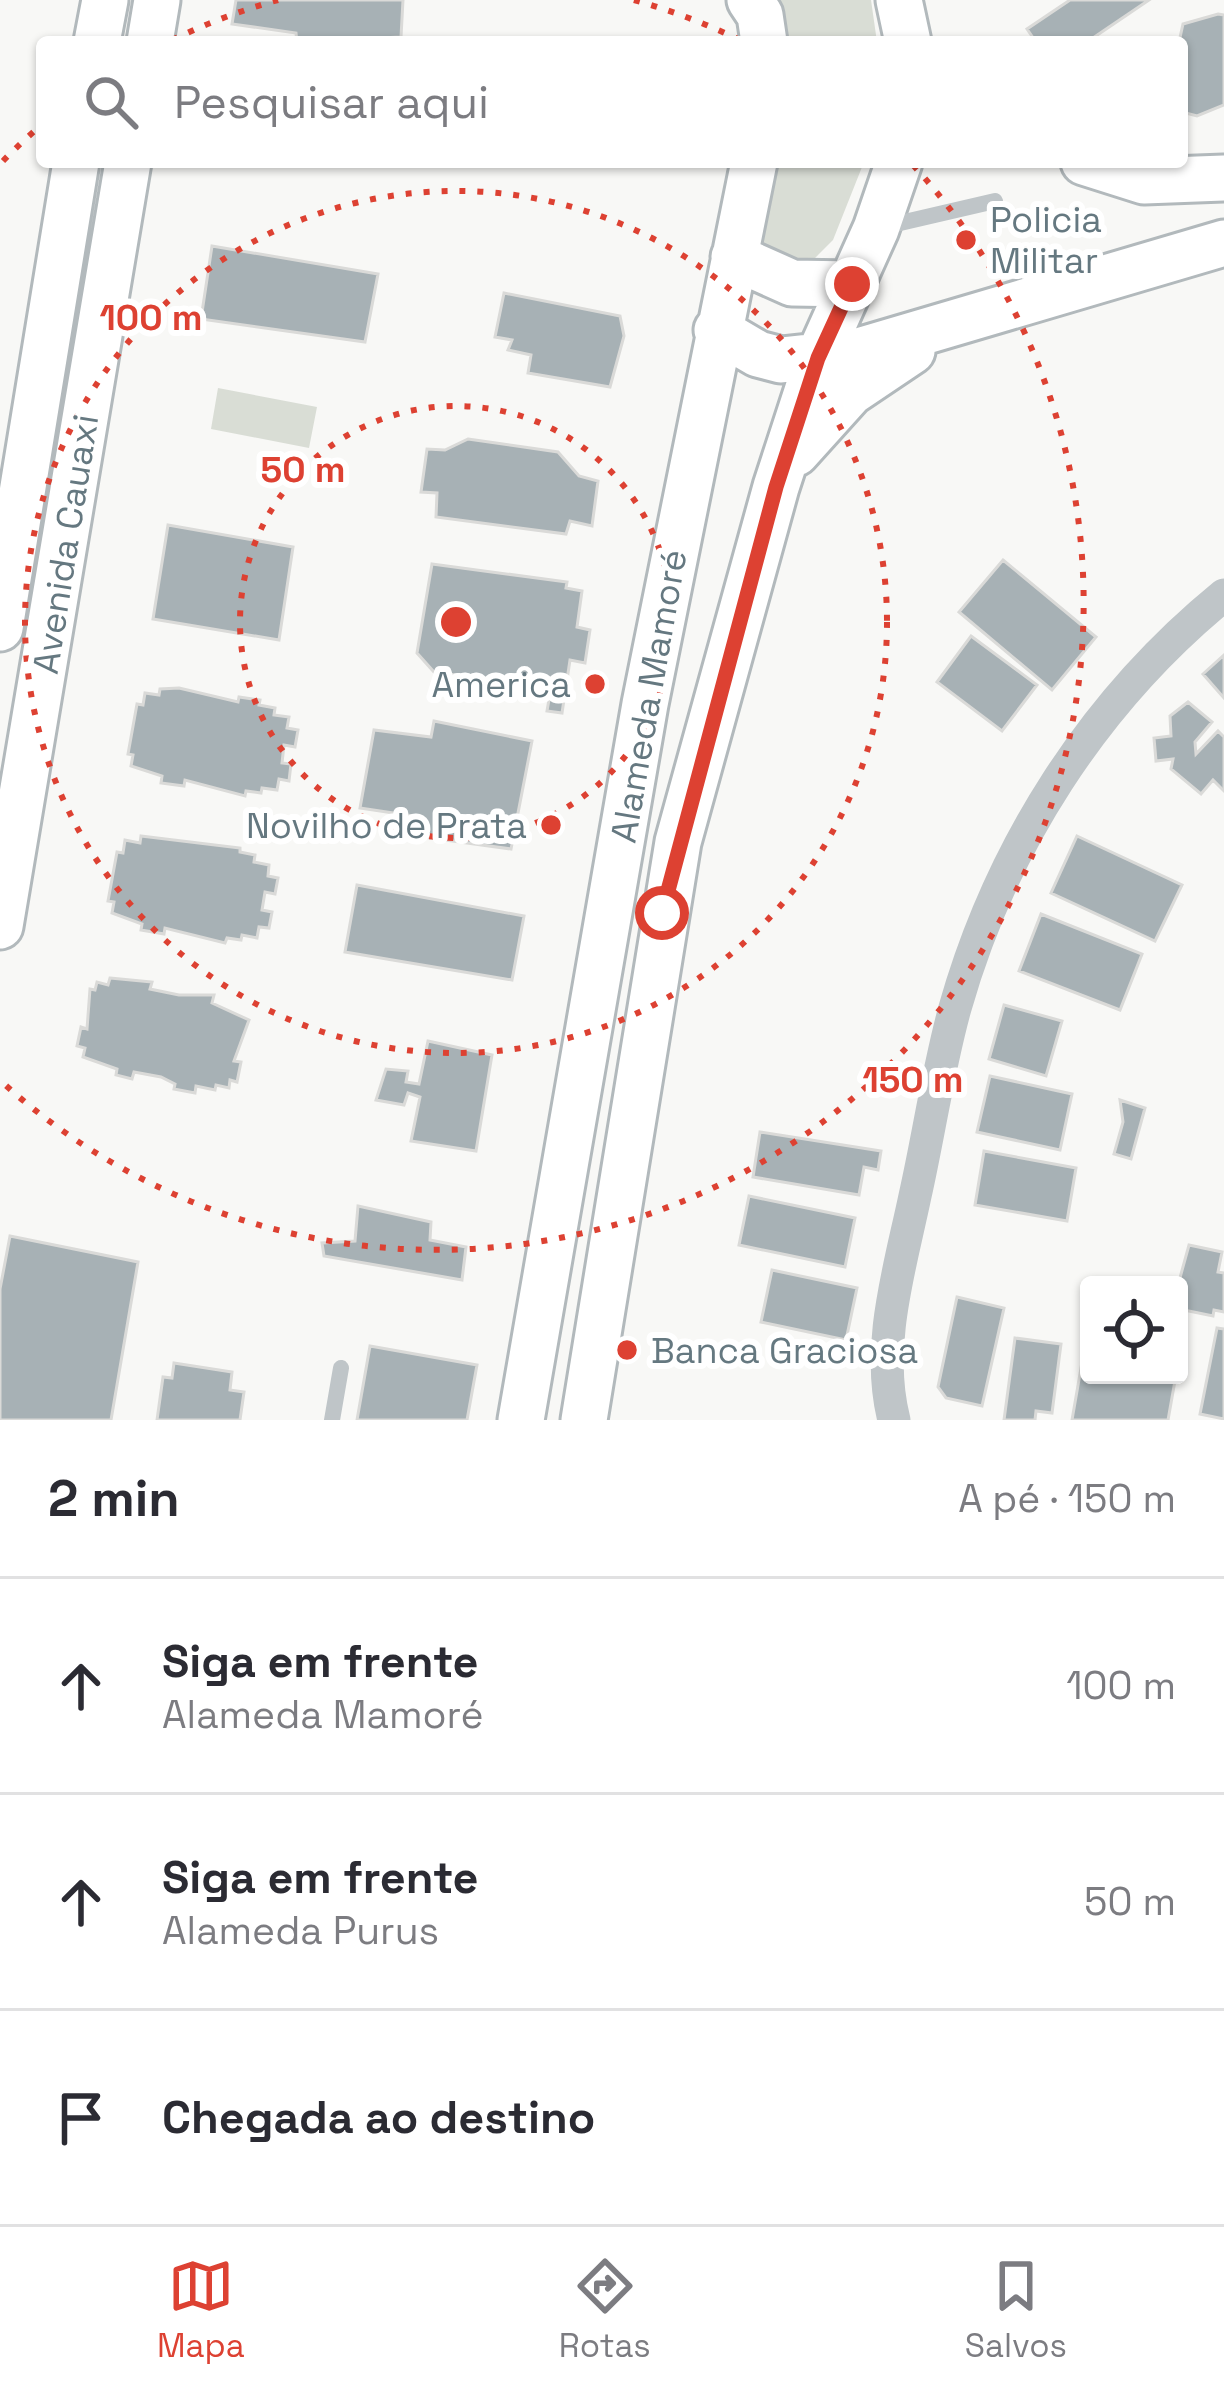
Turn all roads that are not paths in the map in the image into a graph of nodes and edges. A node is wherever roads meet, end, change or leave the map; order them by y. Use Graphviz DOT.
graph roads {
  1 [pos="105,0"];
  2 [pos="157,0"];
  3 [pos="750,0"];
  4 [pos="98,36"];
  5 [pos="150,36"];
  6 [pos="763,36"];
  7 [pos="75,168"];
  8 [pos="127,168"];
  9 [pos="753,168"];
  10 [pos="897,168"];
  11 [pos="1103,168"];
  12 [pos="1224,178"];
  13 [pos="995,201"];
  14 [pos="66,223"];
  15 [pos="876,229"];
  16 [pos="116,238"];
  17 [pos="1224,243"];
  18 [pos="734,257"];
  19 [pos="852,284"];
  20 [pos="974,320"];
  21 [pos="717,330"];
  22 [pos="818,358"];
  23 [pos="776,487"];
  24 [pos="1224,595"];
  25 [pos="0,628"];
  26 [pos="12,784"];
  27 [pos="0,926"];
  28 [pos="341,1368"];
  29 [pos="332,1420"];
  30 [pos="521,1420"];
  31 [pos="584,1420"];
  32 [pos="893,1420"];
  1 -- 4 [label="main road"];
  2 -- 5 [label="main road"];
  3 -- 6 [label="main road"];
  7 -- 14 [label="main road, Avenida Cauaxi"];
  8 -- 16 [label="main road, Avenida Cauaxi"];
  9 -- 18 [label="main road, Alameda Mamoré"];
  10 -- 15 [label="main road"];
  11 -- 12 [label="main road"];
  13 -- 15 [label="lane"];
  14 -- 16 [label="main road"];
  14 -- 25 [label="main road, Avenida Cauaxi"];
  15 -- 19 [label="main road"];
  16 -- 26 [label="main road, Avenida Cauaxi"];
  17 -- 20 [label="main road"];
  18 -- 19 [label="main road"];
  18 -- 21 [label="main road, Alameda Mamoré"];
  19 -- 22 [label="main road"];
  20 -- 22 [label="main road"];
  20 -- 23 [label="main road"];
  21 -- 22 [label="main road"];
  21 -- 30 [label="main road, Alameda Mamoré"];
  22 -- 23 [label="main road"];
  23 -- 31 [label="main road, Alameda Mamoré"];
  24 -- 32 [label="street"];
  26 -- 27 [label="main road, Avenida Cauaxi"];
  28 -- 29 [label="lane"];
}
